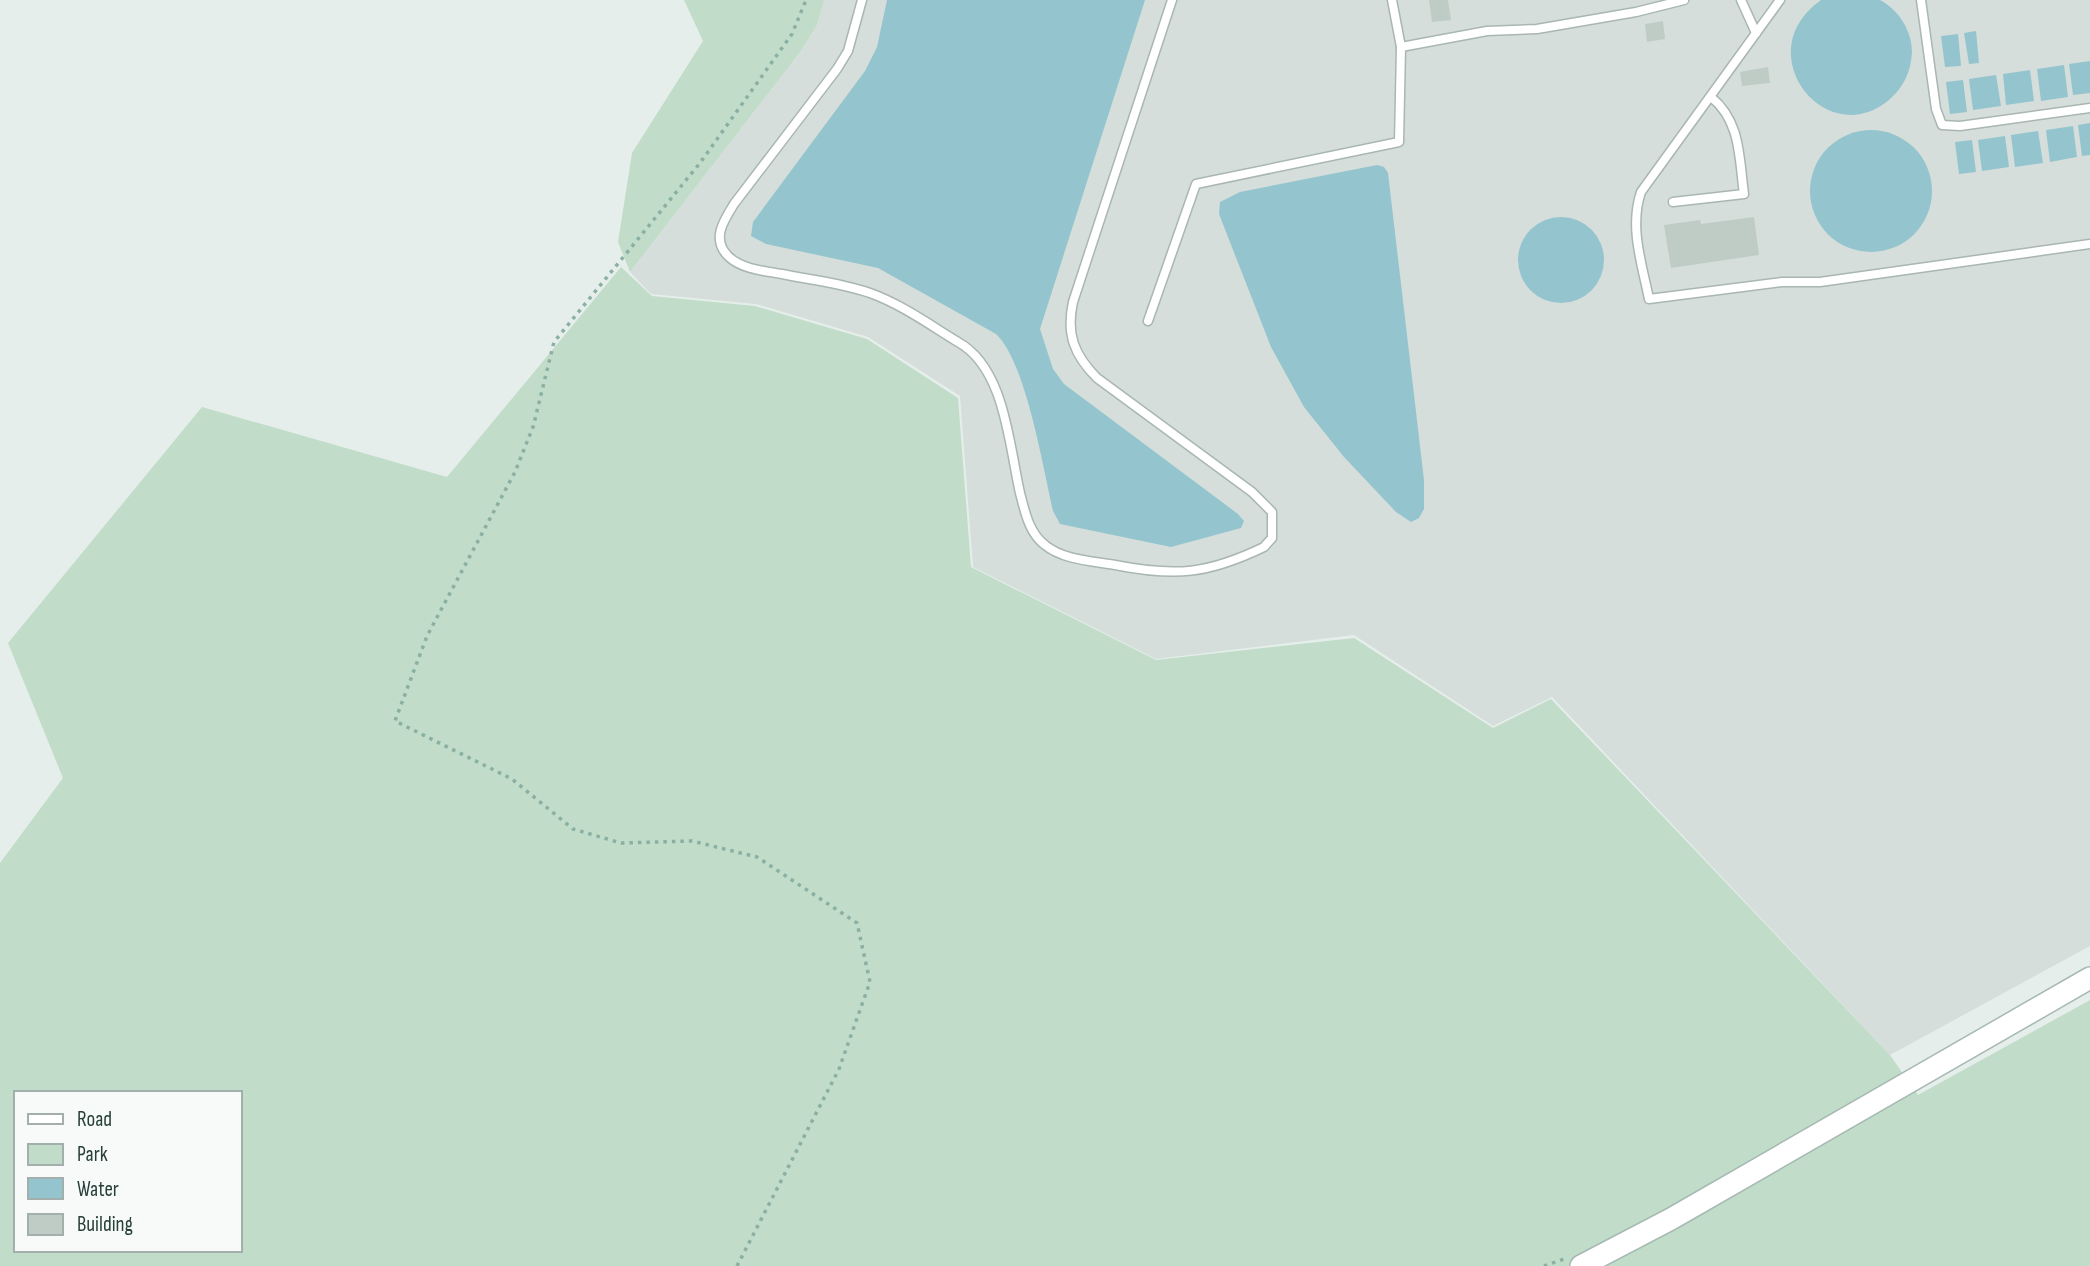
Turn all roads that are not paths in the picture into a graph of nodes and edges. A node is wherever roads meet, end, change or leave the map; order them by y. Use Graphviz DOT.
graph roads {
  1 [pos="862,0"];
  2 [pos="1172,0"];
  3 [pos="1392,0"];
  4 [pos="1684,0"];
  5 [pos="1741,0"];
  6 [pos="1780,0"];
  7 [pos="1921,0"];
  8 [pos="1756,33"];
  9 [pos="1401,47"];
  10 [pos="1711,97"];
  11 [pos="2090,108"];
  12 [pos="1673,202"];
  13 [pos="2090,244"];
  14 [pos="1148,321"];
  15 [pos="2090,978"];
  16 [pos="1581,1266"];
  1 -- 2 [label="lane"];
  3 -- 9 [label="lane"];
  4 -- 9 [label="lane"];
  5 -- 8 [label="lane"];
  6 -- 8 [label="lane"];
  7 -- 11 [label="lane"];
  8 -- 10 [label="lane"];
  9 -- 14 [label="lane"];
  10 -- 12 [label="lane"];
  10 -- 13 [label="lane"];
  15 -- 16 [label="street"];
}
